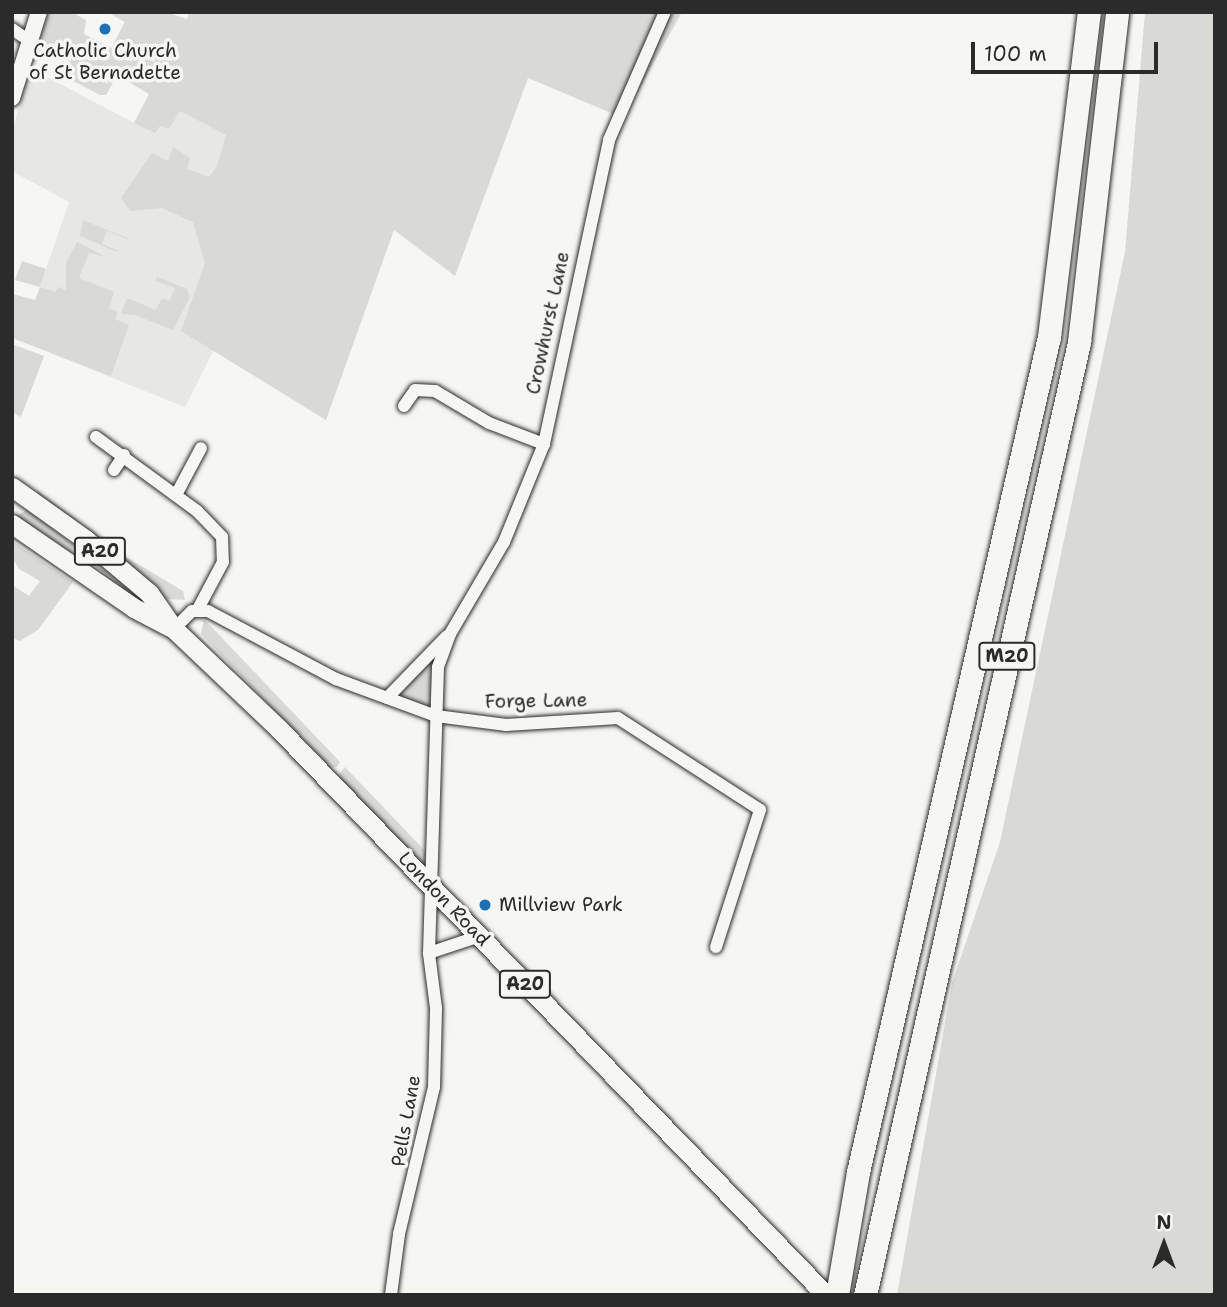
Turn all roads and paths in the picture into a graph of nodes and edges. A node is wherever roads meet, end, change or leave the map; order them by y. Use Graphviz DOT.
graph roads {
  1 [pos="39,12"];
  2 [pos="665,12"];
  3 [pos="1089,12"];
  4 [pos="1117,12"];
  5 [pos="12,29"];
  6 [pos="31,41"];
  7 [pos="12,97"];
  8 [pos="404,406"];
  9 [pos="96,437"];
  10 [pos="544,444"];
  11 [pos="201,448"];
  12 [pos="124,455"];
  13 [pos="114,470"];
  14 [pos="12,487"];
  15 [pos="176,495"];
  16 [pos="12,524"];
  17 [pos="198,610"];
  18 [pos="174,629"];
  19 [pos="450,634"];
  20 [pos="387,698"];
  21 [pos="436,716"];
  22 [pos="433,887"];
  23 [pos="480,936"];
  24 [pos="716,947"];
  25 [pos="429,953"];
  26 [pos="834,1290"];
  27 [pos="391,1295"];
  28 [pos="865,1295"];
  1 -- 6 [label="street"];
  2 -- 10 [label="street, Crowhurst Lane"];
  3 -- 26 [label="highway, M20"];
  4 -- 28 [label="highway, M20"];
  5 -- 6 [label="street"];
  6 -- 7 [label="street"];
  8 -- 10 [label="street"];
  9 -- 12 [label="street"];
  10 -- 19 [label="street, Crowhurst Lane"];
  11 -- 15 [label="street"];
  12 -- 13 [label="street"];
  12 -- 15 [label="street"];
  14 -- 18 [label="main road, London Road / A20"];
  15 -- 17 [label="street"];
  16 -- 18 [label="main road, London Road / A20"];
  17 -- 18 [label="street"];
  17 -- 20 [label="street, Forge Lane"];
  18 -- 22 [label="main road, London Road / A20"];
  19 -- 20 [label="street, Crowhurst Lane"];
  19 -- 21 [label="street, Crowhurst Lane"];
  20 -- 21 [label="street, Forge Lane"];
  21 -- 22 [label="street, Crowhurst Lane"];
  21 -- 24 [label="street, Forge Lane"];
  22 -- 23 [label="main road, London Road / A20"];
  22 -- 25 [label="street, Pells Lane"];
  23 -- 25 [label="street"];
  23 -- 26 [label="main road, London Road / A20"];
  25 -- 27 [label="street, Pells Lane"];
}
